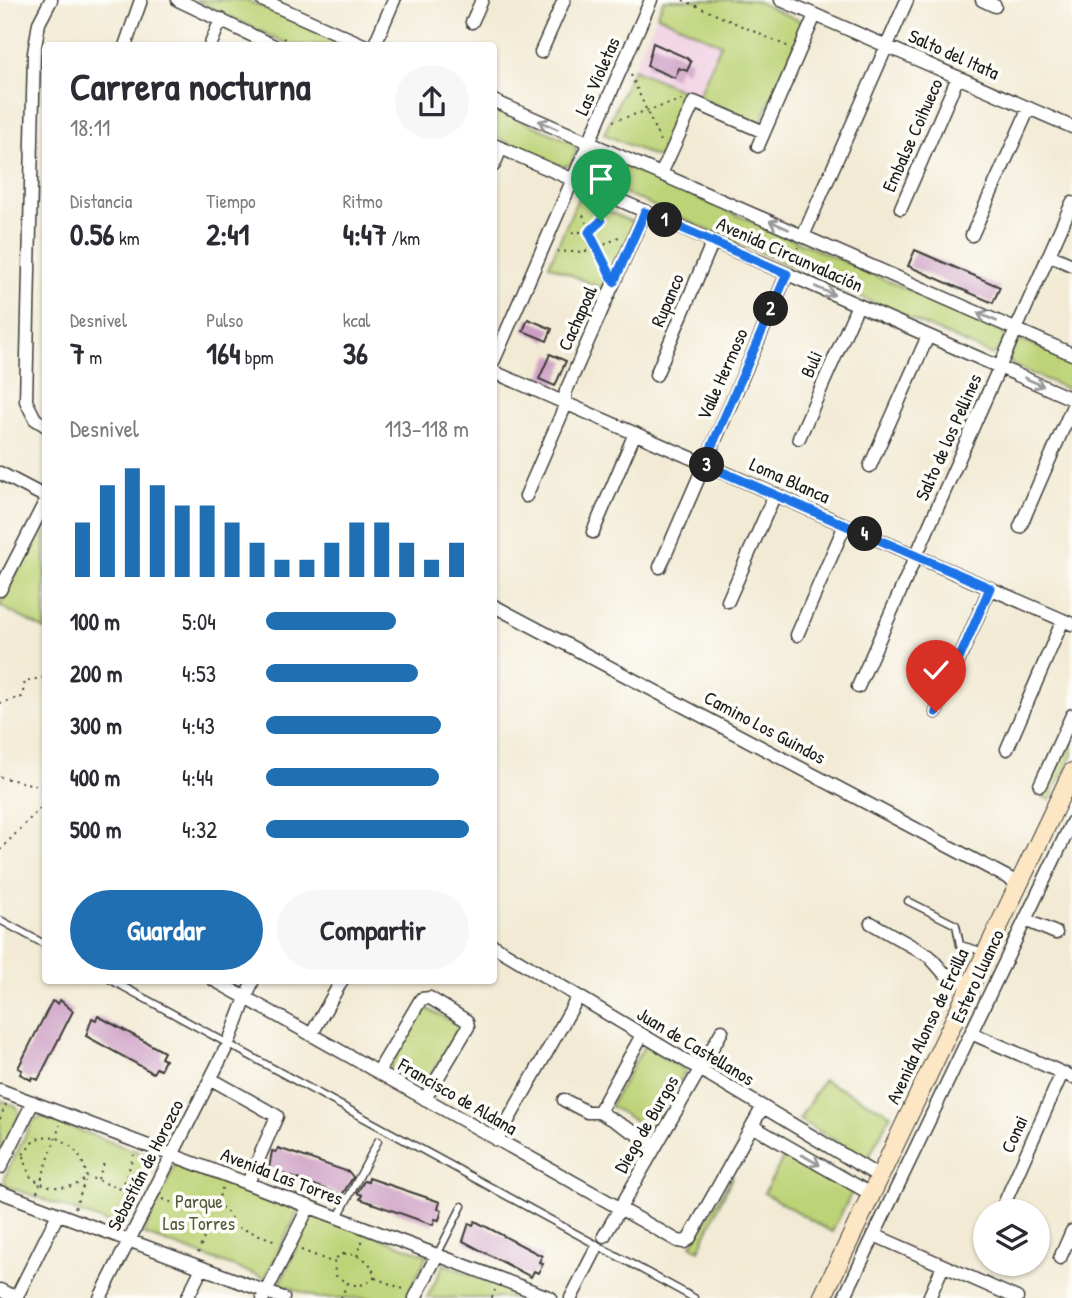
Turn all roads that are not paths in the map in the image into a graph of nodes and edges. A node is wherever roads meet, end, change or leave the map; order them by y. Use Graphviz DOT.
graph roads {
  1 [pos="51,0"];
  2 [pos="141,0"];
  3 [pos="178,0"];
  4 [pos="262,0"];
  5 [pos="394,0"];
  6 [pos="482,0"];
  7 [pos="564,0"];
  8 [pos="651,0"];
  9 [pos="782,0"];
  10 [pos="907,0"];
  11 [pos="982,0"];
  12 [pos="995,6"];
  13 [pos="815,15"];
  14 [pos="221,19"];
  15 [pos="472,22"];
  16 [pos="126,42"];
  17 [pos="212,42"];
  18 [pos="266,42"];
  19 [pos="357,42"];
  20 [pos="376,42"];
  21 [pos="887,46"];
  22 [pos="541,52"];
  23 [pos="958,78"];
  24 [pos="497,102"];
  25 [pos="1029,108"];
  26 [pos="1072,127"];
  27 [pos="764,132"];
  28 [pos="589,143"];
  29 [pos="758,146"];
  30 [pos="497,147"];
  31 [pos="31,174"];
  32 [pos="661,174"];
  33 [pos="42,175"];
  34 [pos="572,180"];
  35 [pos="1072,203"];
  36 [pos="901,208"];
  37 [pos="645,212"];
  38 [pos="972,235"];
  39 [pos="803,236"];
  40 [pos="713,241"];
  41 [pos="1049,255"];
  42 [pos="1072,265"];
  43 [pos="787,274"];
  44 [pos="858,305"];
  45 [pos="1016,329"];
  46 [pos="928,336"];
  47 [pos="497,353"];
  48 [pos="1072,354"];
  49 [pos="999,367"];
  50 [pos="497,373"];
  51 [pos="656,374"];
  52 [pos="1072,399"];
  53 [pos="564,402"];
  54 [pos="1072,408"];
  55 [pos="42,423"];
  56 [pos="635,433"];
  57 [pos="799,438"];
  58 [pos="704,464"];
  59 [pos="870,466"];
  60 [pos="0,473"];
  61 [pos="775,494"];
  62 [pos="42,496"];
  63 [pos="526,496"];
  64 [pos="42,506"];
  65 [pos="845,525"];
  66 [pos="1020,527"];
  67 [pos="593,532"];
  68 [pos="916,556"];
  69 [pos="0,558"];
  70 [pos="13,564"];
  71 [pos="660,567"];
  72 [pos="990,588"];
  73 [pos="0,590"];
  74 [pos="728,601"];
  75 [pos="497,608"];
  76 [pos="1068,622"];
  77 [pos="797,635"];
  78 [pos="858,687"];
  79 [pos="936,712"];
  80 [pos="1072,715"];
  81 [pos="1007,749"];
  82 [pos="1072,772"];
  83 [pos="1040,785"];
  84 [pos="1072,822"];
  85 [pos="1066,848"];
  86 [pos="1018,883"];
  87 [pos="908,901"];
  88 [pos="0,920"];
  89 [pos="1025,920"];
  90 [pos="871,923"];
  91 [pos="1056,933"];
  92 [pos="42,942"];
  93 [pos="497,948"];
  94 [pos="985,952"];
  95 [pos="118,984"];
  96 [pos="221,984"];
  97 [pos="251,984"];
  98 [pos="340,984"];
  99 [pos="970,984"];
  100 [pos="578,997"];
  101 [pos="245,998"];
  102 [pos="722,1031"];
  103 [pos="971,1033"];
  104 [pos="311,1034"];
  105 [pos="642,1035"];
  106 [pos="699,1070"];
  107 [pos="378,1072"];
  108 [pos="1067,1075"];
  109 [pos="211,1079"];
  110 [pos="5,1092"];
  111 [pos="425,1099"];
  112 [pos="564,1100"];
  113 [pos="33,1102"];
  114 [pos="762,1108"];
  115 [pos="599,1112"];
  116 [pos="752,1126"];
  117 [pos="497,1140"];
  118 [pos="378,1141"];
  119 [pos="656,1145"];
  120 [pos="172,1155"];
  121 [pos="0,1168"];
  122 [pos="880,1177"];
  123 [pos="247,1183"];
  124 [pos="0,1192"];
  125 [pos="871,1194"];
  126 [pos="1007,1199"];
  127 [pos="309,1206"];
  128 [pos="462,1206"];
  129 [pos="620,1210"];
  130 [pos="64,1216"];
  131 [pos="338,1217"];
  132 [pos="1072,1231"];
  133 [pos="874,1235"];
  134 [pos="604,1236"];
  135 [pos="128,1241"];
  136 [pos="595,1251"];
  137 [pos="437,1255"];
  138 [pos="1060,1258"];
  139 [pos="943,1266"];
  140 [pos="198,1267"];
  141 [pos="0,1290"];
  142 [pos="264,1295"];
  143 [pos="416,1296"];
  144 [pos="1011,1297"];
  145 [pos="17,1298"];
  146 [pos="100,1298"];
  147 [pos="187,1298"];
  148 [pos="283,1298"];
  149 [pos="551,1298"];
  150 [pos="571,1298"];
  151 [pos="694,1298"];
  152 [pos="822,1298"];
  153 [pos="844,1298"];
  154 [pos="929,1298"];
  1 -- 31 [label="street"];
  2 -- 16 [label="street"];
  3 -- 14 [label="street"];
  4 -- 19 [label="street"];
  5 -- 20 [label="street"];
  6 -- 15 [label="street"];
  7 -- 22 [label="street"];
  8 -- 28 [label="street, Las Violetas"];
  9 -- 13 [label="street, Salto del Itata"];
  10 -- 21 [label="street"];
  11 -- 12 [label="street"];
  13 -- 21 [label="street, Salto del Itata"];
  13 -- 27 [label="street"];
  14 -- 17 [label="street"];
  14 -- 18 [label="street"];
  21 -- 23 [label="street, Salto del Itata"];
  21 -- 39 [label="street"];
  23 -- 25 [label="street, Salto del Itata"];
  23 -- 36 [label="street, Embalse Coihueco"];
  28 -- 24 [label="street, Avenida Circunvalación, one-way"];
  25 -- 26 [label="street, Salto del Itata"];
  25 -- 38 [label="street"];
  27 -- 29 [label="street"];
  27 -- 32 [label="street"];
  28 -- 32 [label="street, Avenida Circunvalación"];
  28 -- 34 [label="street, Las Violetas"];
  30 -- 34 [label="street, Avenida Circunvalación"];
  31 -- 33 [label="street"];
  31 -- 55 [label="street"];
  39 -- 32 [label="street, Avenida Circunvalación, one-way"];
  34 -- 37 [label="street, Avenida Circunvalación"];
  34 -- 47 [label="street, Las Violetas"];
  35 -- 41 [label="street, Salto de los Pellines"];
  37 -- 40 [label="street, Avenida Circunvalación"];
  37 -- 53 [label="street, Cachapoal"];
  45 -- 39 [label="street, Avenida Circunvalación, one-way"];
  40 -- 43 [label="street, Avenida Circunvalación"];
  40 -- 51 [label="street, Rupanco"];
  41 -- 42 [label="street"];
  41 -- 45 [label="street, Salto de los Pellines"];
  43 -- 44 [label="street, Avenida Circunvalación, one-way"];
  43 -- 58 [label="street, Valle Hermoso"];
  44 -- 46 [label="street, Avenida Circunvalación"];
  44 -- 57 [label="street, Buli"];
  45 -- 48 [label="street, Avenida Circunvalación"];
  45 -- 49 [label="street, Salto de los Pellines"];
  46 -- 49 [label="street, Avenida Circunvalación"];
  46 -- 59 [label="street"];
  49 -- 52 [label="street, Avenida Circunvalación, one-way"];
  49 -- 68 [label="street, Salto de los Pellines"];
  50 -- 53 [label="street, Loma Blanca"];
  53 -- 56 [label="street, Loma Blanca"];
  53 -- 63 [label="street, Cachapoal"];
  54 -- 66 [label="street"];
  56 -- 58 [label="street, Loma Blanca"];
  56 -- 67 [label="street"];
  58 -- 61 [label="street, Loma Blanca"];
  58 -- 71 [label="street, Valle Hermoso"];
  60 -- 62 [label="street"];
  61 -- 65 [label="street, Loma Blanca"];
  61 -- 74 [label="street"];
  64 -- 70 [label="street"];
  65 -- 68 [label="street, Loma Blanca"];
  65 -- 77 [label="street"];
  68 -- 72 [label="street, Loma Blanca"];
  68 -- 78 [label="street, Salto de los Pellines"];
  69 -- 70 [label="street"];
  70 -- 73 [label="street"];
  72 -- 76 [label="street, Loma Blanca"];
  72 -- 79 [label="street"];
  75 -- 86 [label="street, Camino Los Guindos"];
  76 -- 81 [label="street"];
  80 -- 83 [label="street"];
  82 -- 86 [label="main road, Avenida Alonso de Ercilla"];
  84 -- 85 [label="street, Estero Lluanco"];
  85 -- 89 [label="street, Estero Lluanco"];
  86 -- 94 [label="main road, Avenida Alonso de Ercilla"];
  87 -- 94 [label="lane"];
  88 -- 92 [label="lane"];
  89 -- 91 [label="street"];
  89 -- 103 [label="street, Estero Lluanco"];
  90 -- 99 [label="street"];
  93 -- 100 [label="street, Juan de Castellanos"];
  94 -- 99 [label="main road, Avenida Alonso de Ercilla"];
  95 -- 151 [label="lane"];
  96 -- 101 [label="street, Francisco de Aldana"];
  97 -- 101 [label="street, Sebastián de Horozco"];
  98 -- 104 [label="street"];
  99 -- 122 [label="main road, Avenida Alonso de Ercilla"];
  100 -- 105 [label="street, Juan de Castellanos"];
  100 -- 117 [label="street"];
  101 -- 104 [label="street, Francisco de Aldana"];
  101 -- 109 [label="street, Sebastián de Horozco"];
  102 -- 106 [label="street, Diego de Burgos"];
  103 -- 108 [label="street"];
  103 -- 133 [label="street, Estero Lluanco"];
  104 -- 107 [label="street, Francisco de Aldana"];
  105 -- 106 [label="street, Juan de Castellanos"];
  105 -- 115 [label="street"];
  106 -- 114 [label="street, Juan de Castellanos"];
  106 -- 119 [label="street, Diego de Burgos"];
  107 -- 111 [label="street, Francisco de Aldana"];
  107 -- 111 [label="street"];
  108 -- 126 [label="street, Conai"];
  109 -- 120 [label="street, Sebastián de Horozco"];
  109 -- 123 [label="street"];
  110 -- 113 [label="street, Avenida Las Torres"];
  111 -- 117 [label="street, Francisco de Aldana"];
  112 -- 115 [label="street"];
  113 -- 120 [label="street, Avenida Las Torres"];
  113 -- 121 [label="street"];
  114 -- 116 [label="street"];
  114 -- 122 [label="street, Juan de Castellanos"];
  115 -- 119 [label="street"];
  116 -- 125 [label="street, one-way"];
  116 -- 129 [label="street, Francisco de Aldana"];
  117 -- 129 [label="street, Francisco de Aldana"];
  118 -- 131 [label="lane"];
  119 -- 129 [label="street, Diego de Burgos"];
  120 -- 123 [label="street, Avenida Las Torres"];
  120 -- 135 [label="street, Sebastián de Horozco"];
  122 -- 125 [label="main road, Avenida Alonso de Ercilla"];
  123 -- 127 [label="street, Avenida Las Torres"];
  124 -- 130 [label="street"];
  125 -- 152 [label="main road, Avenida Alonso de Ercilla"];
  127 -- 131 [label="street, Avenida Las Torres"];
  127 -- 142 [label="street"];
  128 -- 137 [label="lane"];
  129 -- 134 [label="street, Diego de Burgos"];
  130 -- 135 [label="street"];
  130 -- 145 [label="street"];
  131 -- 137 [label="street, Avenida Las Torres"];
  132 -- 138 [label="street"];
  133 -- 139 [label="street"];
  133 -- 153 [label="street, Estero Lluanco"];
  135 -- 140 [label="street"];
  135 -- 146 [label="street, Sebastián de Horozco"];
  136 -- 150 [label="street"];
  137 -- 143 [label="street"];
  137 -- 149 [label="street, Avenida Las Torres"];
  139 -- 144 [label="street"];
  139 -- 154 [label="street"];
  140 -- 142 [label="street"];
  140 -- 147 [label="street"];
  141 -- 145 [label="street"];
  142 -- 148 [label="street"];
}
